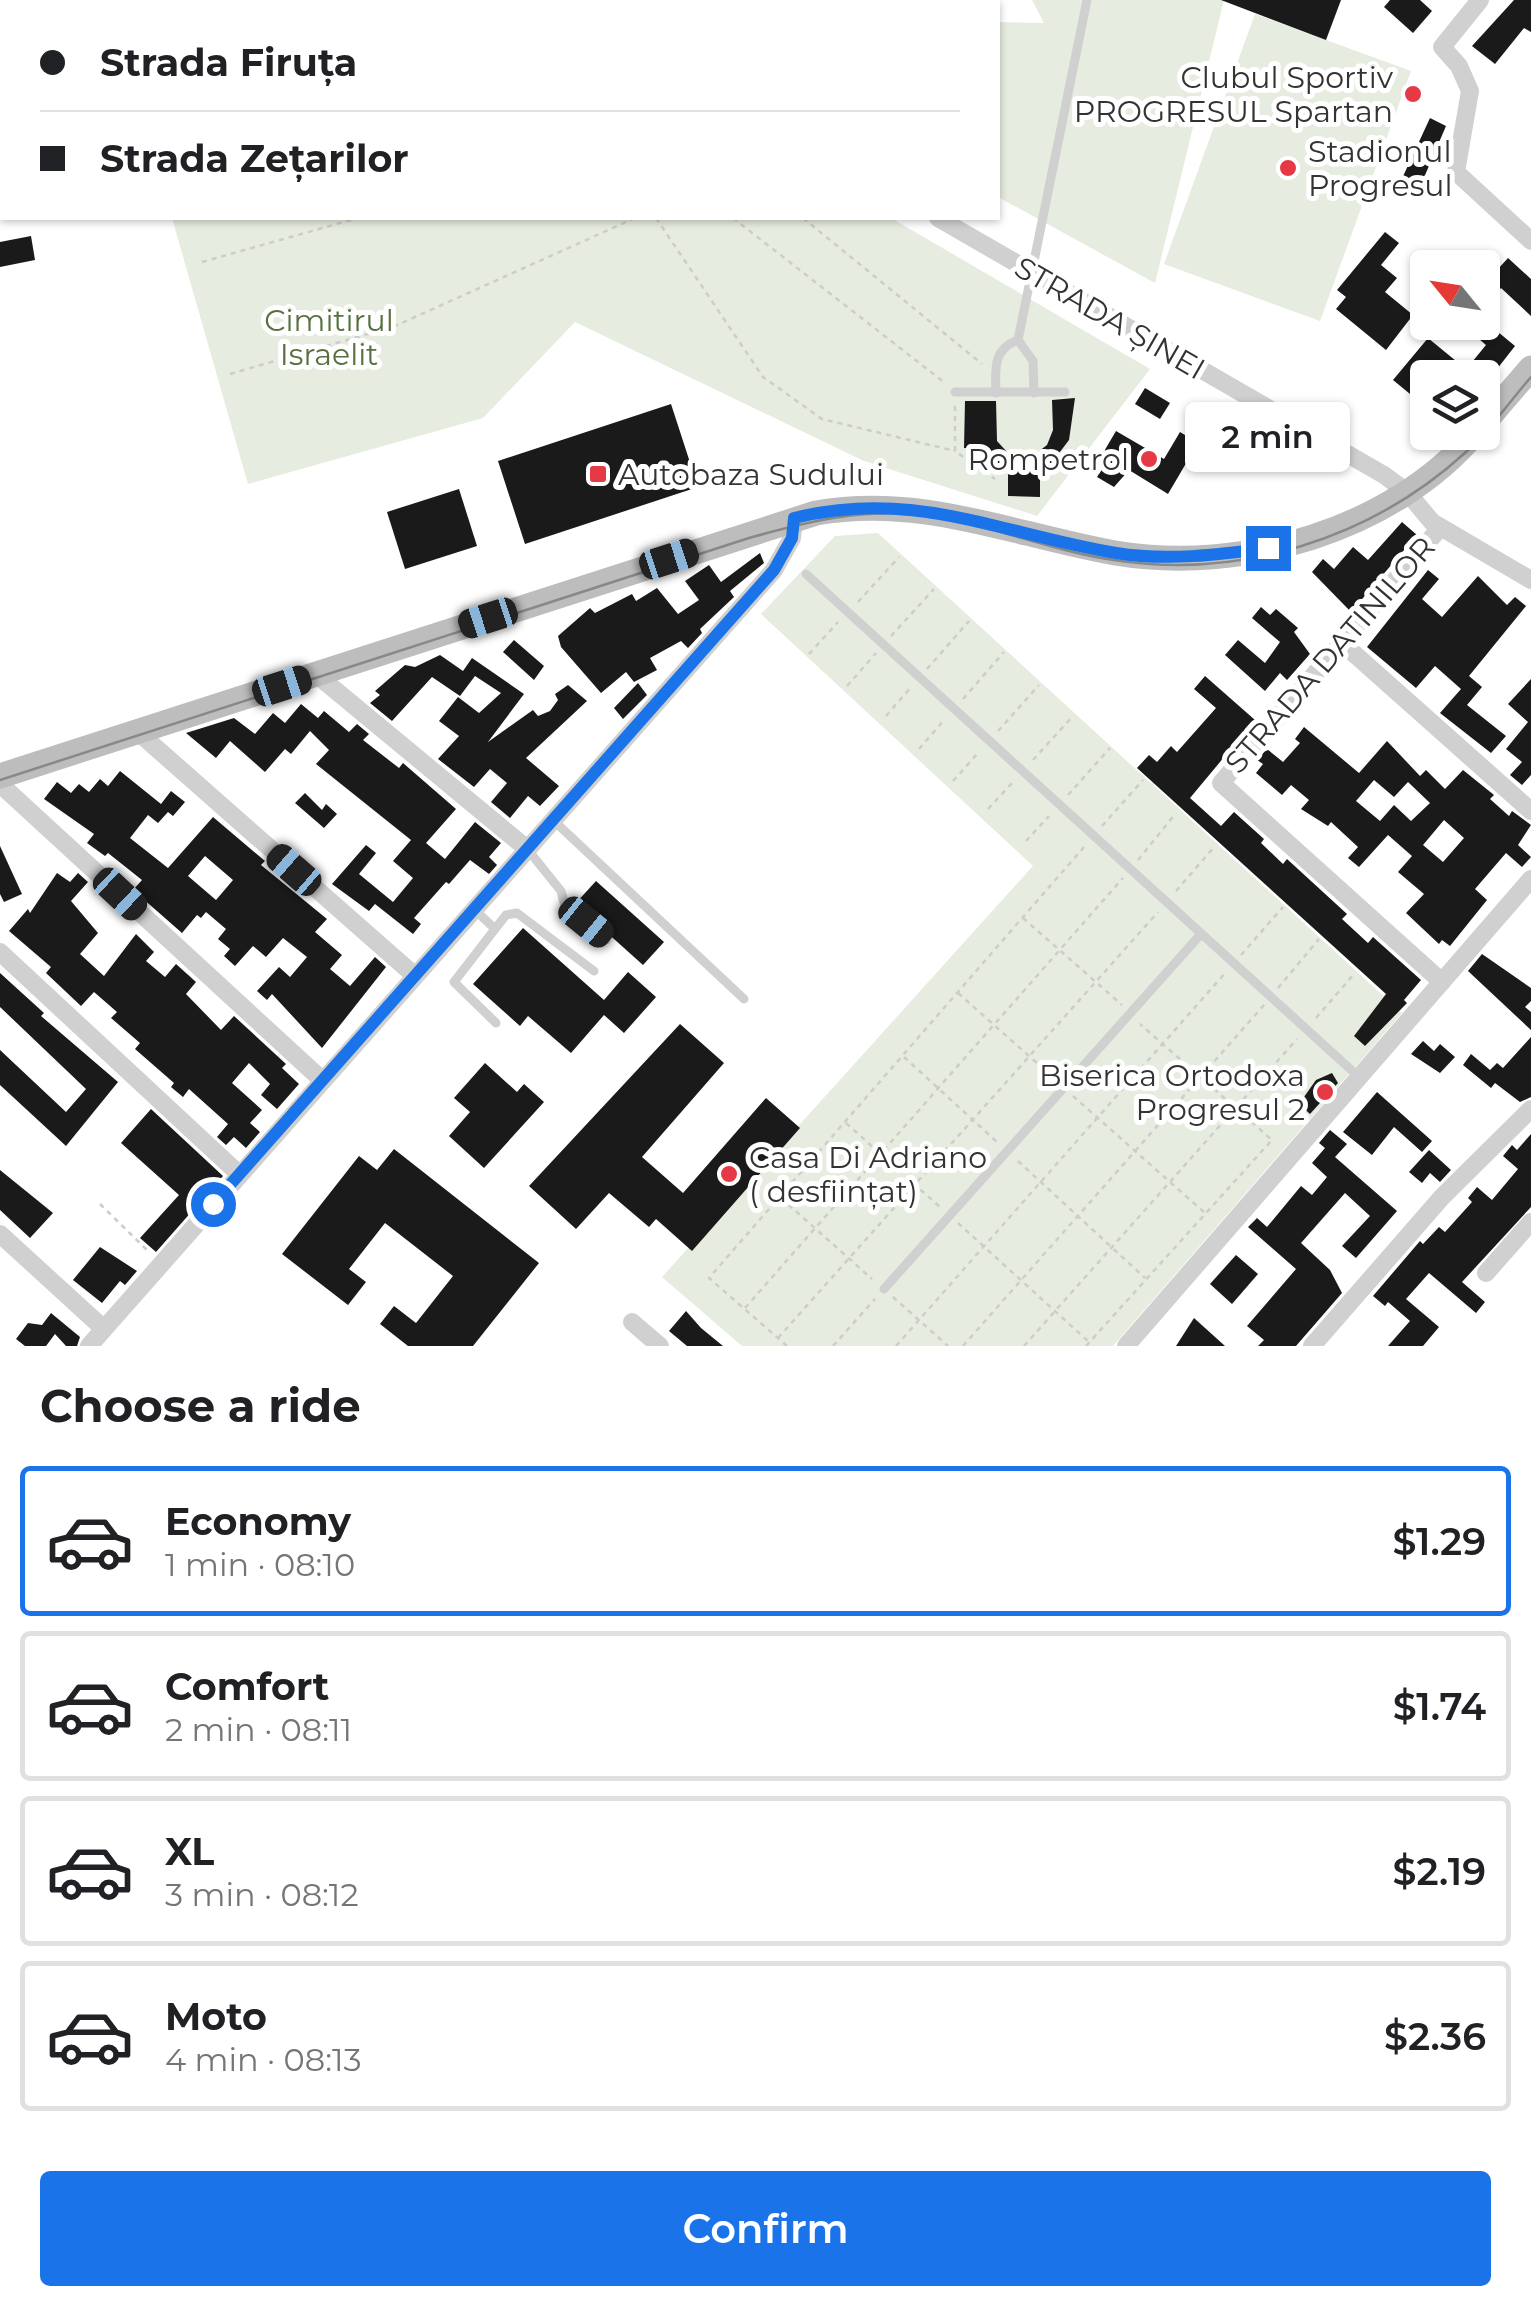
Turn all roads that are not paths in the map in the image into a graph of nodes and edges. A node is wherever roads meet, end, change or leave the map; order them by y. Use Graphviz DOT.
graph roads {
  1 [pos="1087,0"];
  2 [pos="1480,0"];
  3 [pos="941,220"];
  4 [pos="1531,241"];
  5 [pos="1032,272"];
  6 [pos="1018,340"];
  7 [pos="1531,368"];
  8 [pos="955,392"];
  9 [pos="1064,392"];
  10 [pos="996,393"];
  11 [pos="1034,393"];
  12 [pos="1243,395"];
  13 [pos="1500,404"];
  14 [pos="1244,434"];
  15 [pos="1459,450"];
  16 [pos="1407,492"];
  17 [pos="794,518"];
  18 [pos="1440,528"];
  19 [pos="806,574"];
  20 [pos="1531,580"];
  21 [pos="1340,642"];
  22 [pos="318,675"];
  23 [pos="138,732"];
  24 [pos="0,776"];
  25 [pos="0,784"];
  26 [pos="1531,811"];
  27 [pos="552,820"];
  28 [pos="526,848"];
  29 [pos="1531,879"];
  30 [pos="473,908"];
  31 [pos="495,929"];
  32 [pos="1202,934"];
  33 [pos="606,940"];
  34 [pos="0,952"];
  35 [pos="594,971"];
  36 [pos="414,975"];
  37 [pos="1442,982"];
  38 [pos="744,998"];
  39 [pos="496,1022"];
  40 [pos="1359,1077"];
  41 [pos="322,1080"];
  42 [pos="1531,1109"];
  43 [pos="240,1174"];
  44 [pos="1531,1222"];
  45 [pos="0,1234"];
  46 [pos="1486,1272"];
  47 [pos="884,1289"];
  48 [pos="632,1322"];
  49 [pos="104,1329"];
  50 [pos="90,1346"];
  51 [pos="660,1346"];
  52 [pos="1126,1346"];
  53 [pos="1312,1346"];
  1 -- 5 [label="lane"];
  2 -- 4 [label="street"];
  3 -- 5 [label="street, STRADA ȘINEI"];
  5 -- 6 [label="lane"];
  5 -- 12 [label="street, STRADA ȘINEI"];
  6 -- 10 [label="lane"];
  6 -- 11 [label="lane"];
  7 -- 13 [label="main road"];
  8 -- 10 [label="lane"];
  9 -- 11 [label="lane"];
  10 -- 11 [label="lane"];
  12 -- 14 [label="lane"];
  12 -- 16 [label="street, STRADA ȘINEI"];
  15 -- 16 [label="main road"];
  16 -- 17 [label="main road"];
  16 -- 18 [label="street, STRADA ȘINEI"];
  17 -- 22 [label="main road"];
  17 -- 27 [label="street"];
  18 -- 20 [label="street, STRADA ȘINEI"];
  18 -- 21 [label="street, STRADA DATINILOR"];
  19 -- 32 [label="lane"];
  21 -- 26 [label="street"];
  21 -- 37 [label="street, STRADA DATINILOR"];
  22 -- 23 [label="main road"];
  22 -- 28 [label="street"];
  23 -- 24 [label="main road"];
  23 -- 36 [label="street"];
  25 -- 41 [label="street"];
  27 -- 28 [label="street"];
  27 -- 38 [label="lane"];
  28 -- 30 [label="street"];
  28 -- 33 [label="lane"];
  29 -- 37 [label="street"];
  30 -- 31 [label="lane"];
  30 -- 36 [label="street"];
  31 -- 35 [label="lane"];
  31 -- 39 [label="lane"];
  32 -- 40 [label="lane"];
  32 -- 47 [label="lane"];
  34 -- 43 [label="street"];
  36 -- 41 [label="street"];
  37 -- 40 [label="street"];
  40 -- 52 [label="street"];
  41 -- 43 [label="street"];
  42 -- 53 [label="street"];
  43 -- 49 [label="street"];
  44 -- 46 [label="street"];
  45 -- 49 [label="street"];
  48 -- 51 [label="street"];
  49 -- 50 [label="street"];
}
